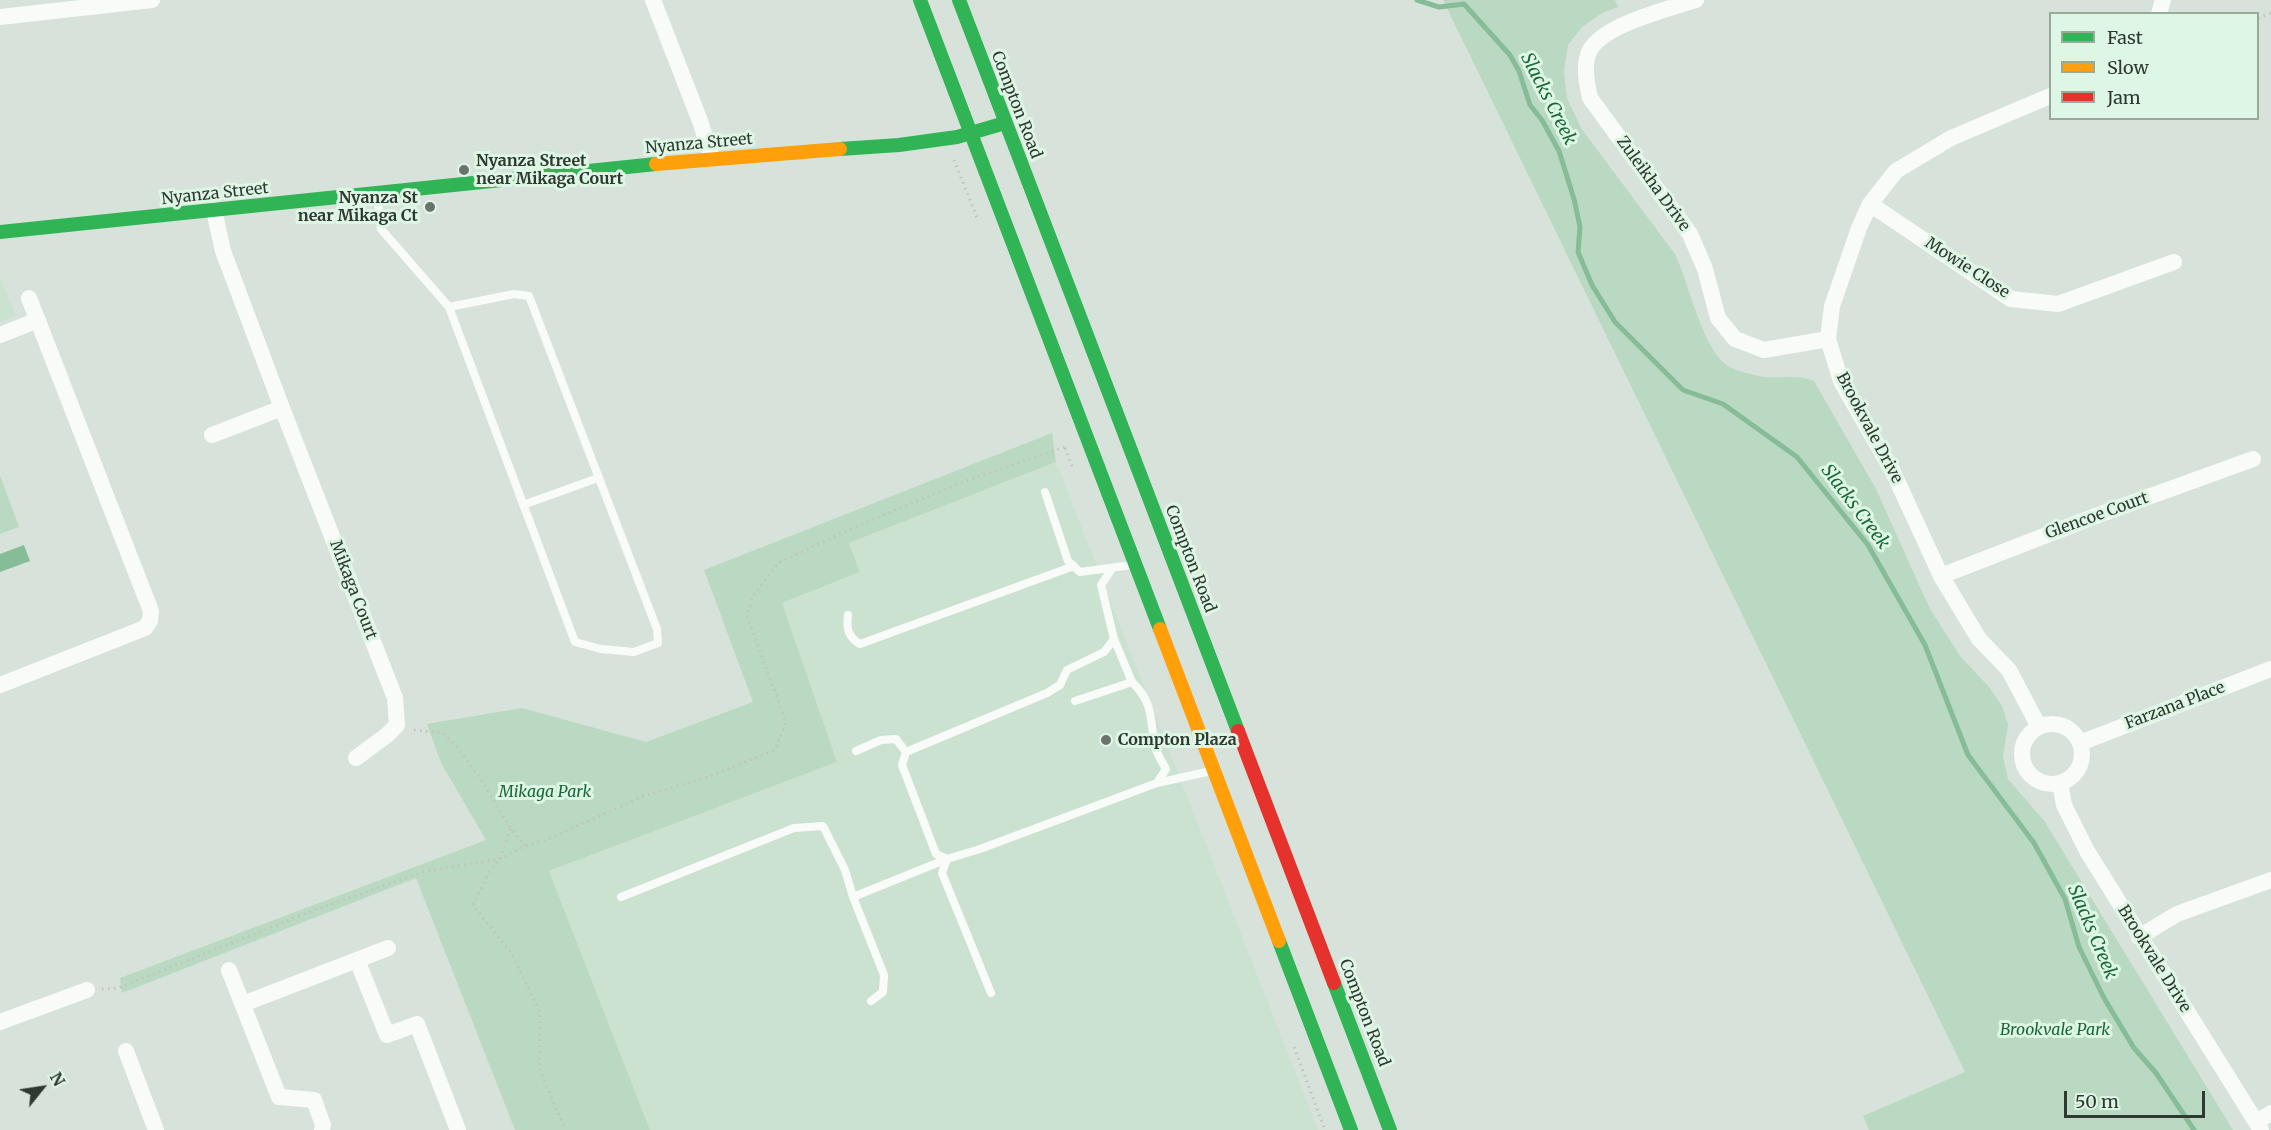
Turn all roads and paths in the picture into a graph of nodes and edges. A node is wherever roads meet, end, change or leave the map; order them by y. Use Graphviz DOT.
graph roads {
  1 [pos="152,0"];
  2 [pos="653,0"];
  3 [pos="920,0"];
  4 [pos="959,0"];
  5 [pos="1696,0"];
  6 [pos="0,17"];
  7 [pos="2049,96"];
  8 [pos="1005,123"];
  9 [pos="971,134"];
  10 [pos="712,158"];
  11 [pos="377,194"];
  12 [pos="1870,204"];
  13 [pos="214,210"];
  14 [pos="0,232"];
  15 [pos="2174,261"];
  16 [pos="29,298"];
  17 [pos="449,307"];
  18 [pos="38,320"];
  19 [pos="0,335"];
  20 [pos="1828,339"];
  21 [pos="282,408"];
  22 [pos="212,435"];
  23 [pos="1065,447"];
  24 [pos="2253,459"];
  25 [pos="598,478"];
  26 [pos="1045,492"];
  27 [pos="523,504"];
  28 [pos="1135,564"];
  29 [pos="1074,566"];
  30 [pos="1112,569"];
  31 [pos="1941,576"];
  32 [pos="848,615"];
  33 [pos="1114,639"];
  34 [pos="2271,669"];
  35 [pos="1132,682"];
  36 [pos="0,685"];
  37 [pos="1075,701"];
  38 [pos="397,725"];
  39 [pos="2039,727"];
  40 [pos="2080,743"];
  41 [pos="856,751"];
  42 [pos="906,752"];
  43 [pos="356,758"];
  44 [pos="1214,770"];
  45 [pos="1157,783"];
  46 [pos="2060,783"];
  47 [pos="511,829"];
  48 [pos="525,846"];
  49 [pos="500,859"];
  50 [pos="947,859"];
  51 [pos="2271,880"];
  52 [pos="621,897"];
  53 [pos="853,897"];
  54 [pos="2139,937"];
  55 [pos="388,948"];
  56 [pos="357,960"];
  57 [pos="229,970"];
  58 [pos="87,990"];
  59 [pos="991,993"];
  60 [pos="871,1001"];
  61 [pos="243,1004"];
  62 [pos="0,1022"];
  63 [pos="126,1051"];
  64 [pos="2271,1113"];
  65 [pos="2259,1126"];
  66 [pos="156,1130"];
  67 [pos="322,1130"];
  68 [pos="458,1130"];
  69 [pos="565,1130"];
  70 [pos="1351,1130"];
  71 [pos="1390,1130"];
  1 -- 6 [label="street"];
  2 -- 10 [label="street"];
  3 -- 9 [label="main road"];
  4 -- 8 [label="main road, Compton Road"];
  5 -- 20 [label="street, Zuleikha Drive"];
  7 -- 12 [label="street, Brookvale Drive"];
  8 -- 9 [label="main road, Nyanza Street"];
  8 -- 71 [label="main road, Compton Road"];
  9 -- 10 [label="main road, Nyanza Street"];
  9 -- 28 [label="main road"];
  10 -- 11 [label="main road, Nyanza Street"];
  11 -- 13 [label="main road, Nyanza Street"];
  11 -- 17 [label="lane"];
  12 -- 15 [label="street, Mowie Close"];
  12 -- 20 [label="street, Brookvale Drive"];
  13 -- 14 [label="main road, Nyanza Street"];
  13 -- 21 [label="street, Mikaga Court"];
  16 -- 18 [label="street"];
  17 -- 25 [label="lane"];
  17 -- 27 [label="lane"];
  18 -- 19 [label="street"];
  18 -- 36 [label="street"];
  20 -- 31 [label="street, Brookvale Drive"];
  21 -- 22 [label="street"];
  21 -- 38 [label="street, Mikaga Court"];
  23 -- 48 [label="path"];
  24 -- 31 [label="street, Glencoe Court"];
  25 -- 27 [label="lane"];
  25 -- 27 [label="lane"];
  26 -- 29 [label="lane"];
  28 -- 30 [label="lane"];
  28 -- 44 [label="main road"];
  29 -- 30 [label="lane"];
  29 -- 32 [label="lane"];
  30 -- 33 [label="lane"];
  31 -- 39 [label="street, Brookvale Drive"];
  33 -- 35 [label="lane"];
  33 -- 42 [label="lane"];
  34 -- 40 [label="street, Farzana Place"];
  35 -- 37 [label="lane"];
  35 -- 45 [label="lane"];
  38 -- 43 [label="street"];
  38 -- 47 [label="path"];
  39 -- 40 [label="street"];
  39 -- 46 [label="street"];
  40 -- 46 [label="street"];
  41 -- 42 [label="lane"];
  42 -- 50 [label="lane"];
  44 -- 45 [label="lane"];
  44 -- 70 [label="main road"];
  45 -- 50 [label="lane"];
  46 -- 54 [label="street, Brookvale Drive"];
  47 -- 48 [label="path"];
  47 -- 49 [label="path"];
  48 -- 49 [label="path"];
  49 -- 58 [label="path"];
  49 -- 69 [label="path"];
  50 -- 53 [label="lane"];
  50 -- 59 [label="lane"];
  51 -- 54 [label="street"];
  52 -- 53 [label="lane"];
  53 -- 60 [label="lane"];
  54 -- 65 [label="street, Brookvale Drive"];
  55 -- 56 [label="street"];
  56 -- 61 [label="street"];
  56 -- 68 [label="street"];
  57 -- 61 [label="street"];
  58 -- 62 [label="street"];
  61 -- 67 [label="street"];
  63 -- 66 [label="street"];
  64 -- 65 [label="street"];
}
